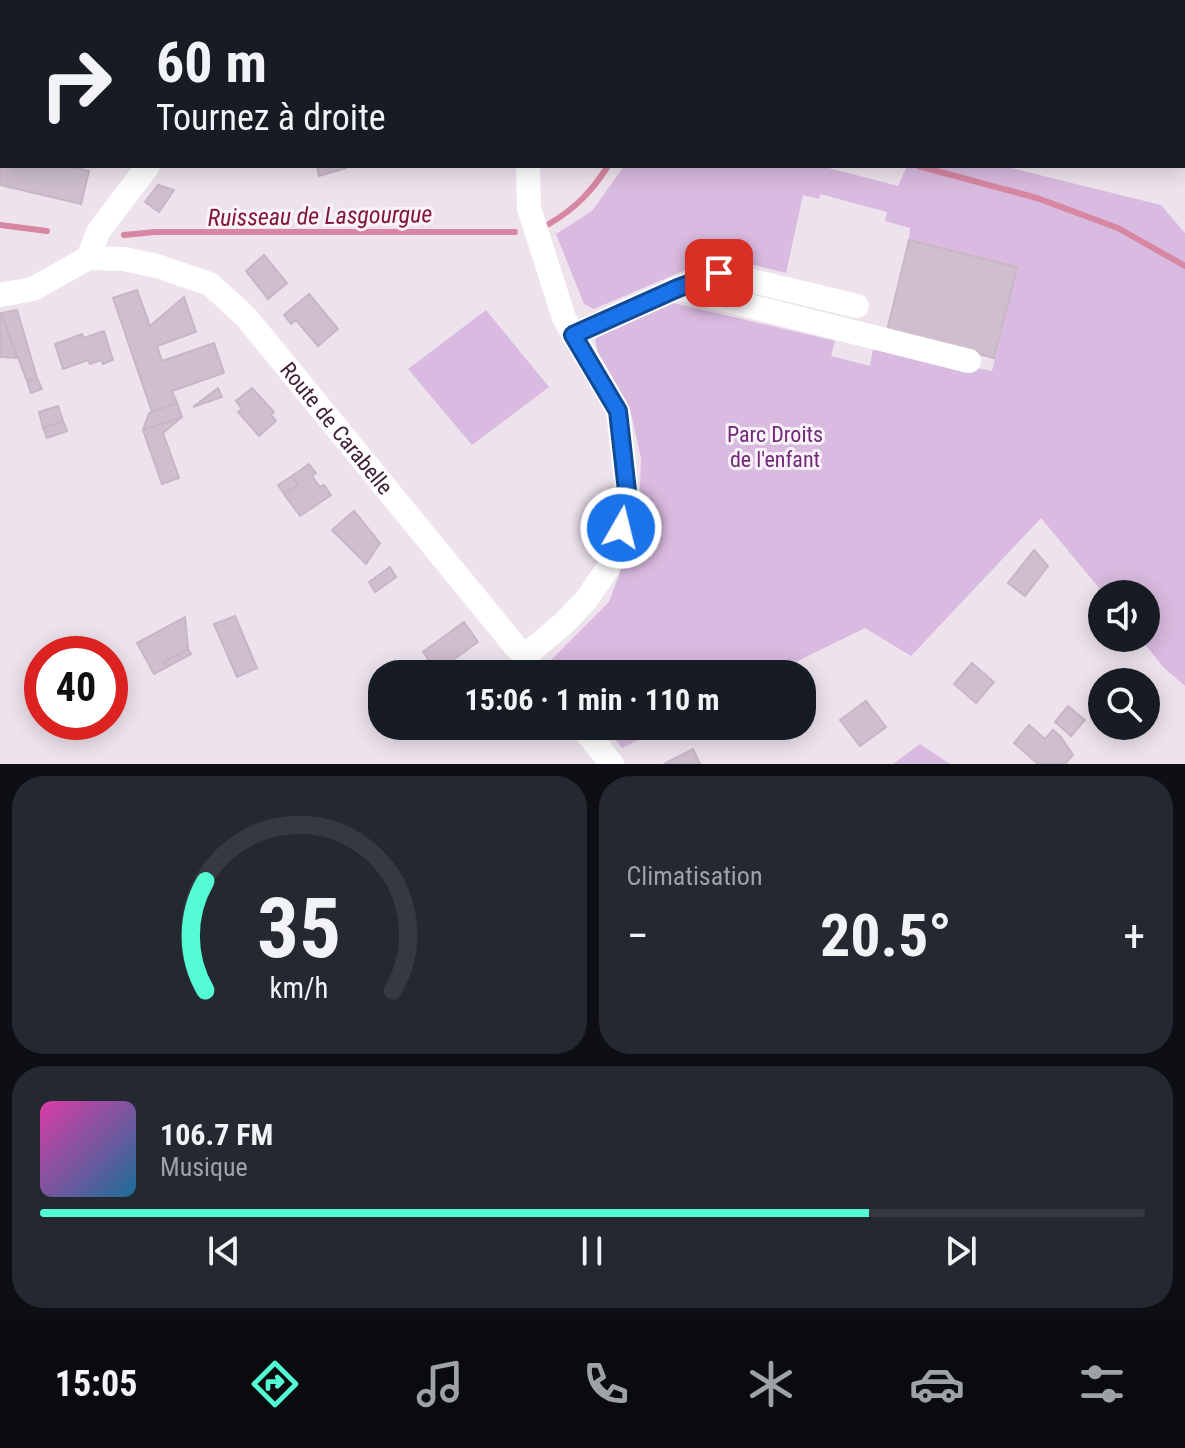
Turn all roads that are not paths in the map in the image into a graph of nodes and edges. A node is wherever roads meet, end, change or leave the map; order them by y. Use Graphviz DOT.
graph roads {
  1 [pos="146,168"];
  2 [pos="528,168"];
  3 [pos="88,258"];
  4 [pos="678,288"];
  5 [pos="0,295"];
  6 [pos="857,306"];
  7 [pos="573,335"];
  8 [pos="969,361"];
  9 [pos="526,660"];
  10 [pos="536,660"];
  11 [pos="592,740"];
  12 [pos="612,764"];
  1 -- 3 [label="street"];
  2 -- 7 [label="street"];
  3 -- 5 [label="street"];
  3 -- 9 [label="street, Route de Carabelle"];
  4 -- 6 [label="street"];
  4 -- 7 [label="street"];
  4 -- 8 [label="street"];
  7 -- 10 [label="street"];
  11 -- 12 [label="street"];
}
